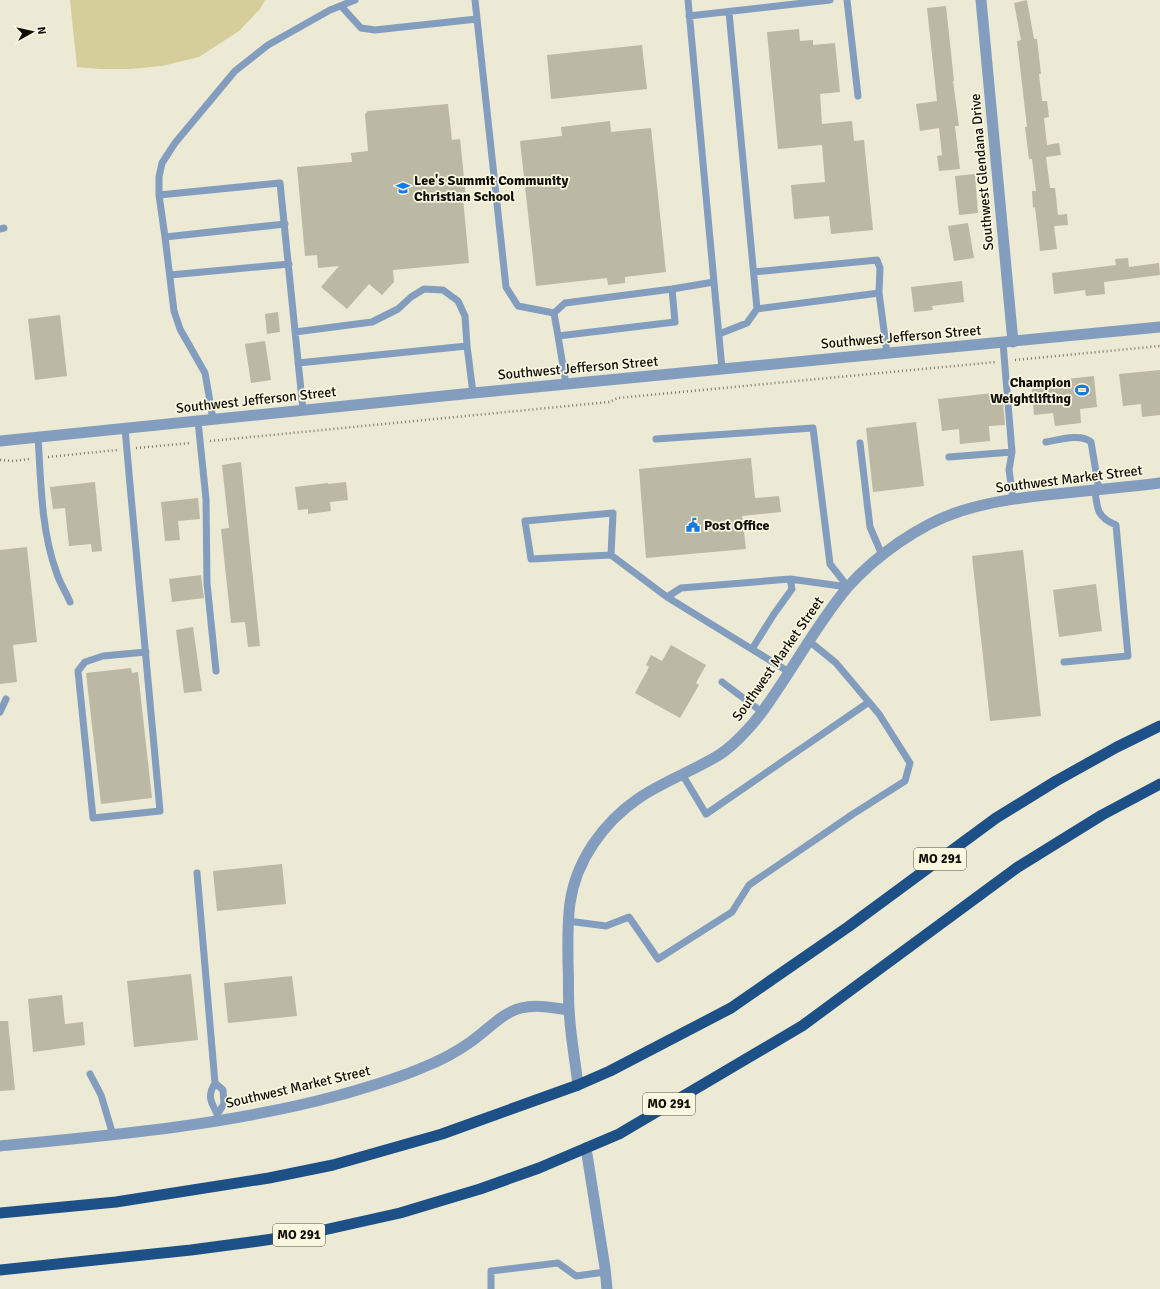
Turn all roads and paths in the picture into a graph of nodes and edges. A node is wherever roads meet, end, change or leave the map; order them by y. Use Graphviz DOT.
graph roads {
  1 [pos="355,0"];
  2 [pos="475,0"];
  3 [pos="688,0"];
  4 [pos="830,0"];
  5 [pos="846,0"];
  6 [pos="980,0"];
  7 [pos="341,6"];
  8 [pos="729,12"];
  9 [pos="689,16"];
  10 [pos="478,19"];
  11 [pos="858,96"];
  12 [pos="159,195"];
  13 [pos="285,224"];
  14 [pos="165,237"];
  15 [pos="289,264"];
  16 [pos="754,272"];
  17 [pos="170,275"];
  18 [pos="714,282"];
  19 [pos="672,289"];
  20 [pos="879,294"];
  21 [pos="757,310"];
  22 [pos="554,313"];
  23 [pos="1160,327"];
  24 [pos="296,332"];
  25 [pos="719,334"];
  26 [pos="558,336"];
  27 [pos="1008,342"];
  28 [pos="467,346"];
  29 [pos="1160,346"];
  30 [pos="887,353"];
  31 [pos="1005,361"];
  32 [pos="298,363"];
  33 [pos="722,369"];
  34 [pos="566,384"];
  35 [pos="472,393"];
  36 [pos="303,410"];
  37 [pos="213,419"];
  38 [pos="198,421"];
  39 [pos="125,428"];
  40 [pos="38,437"];
  41 [pos="656,439"];
  42 [pos="0,441"];
  43 [pos="200,442"];
  44 [pos="1046,442"];
  45 [pos="860,443"];
  46 [pos="127,449"];
  47 [pos="1012,452"];
  48 [pos="948,457"];
  49 [pos="39,458"];
  50 [pos="0,460"];
  51 [pos="1160,483"];
  52 [pos="1097,490"];
  53 [pos="1013,498"];
  54 [pos="611,554"];
  55 [pos="882,555"];
  56 [pos="790,579"];
  57 [pos="848,587"];
  58 [pos="667,597"];
  59 [pos="70,602"];
  60 [pos="809,642"];
  61 [pos="752,649"];
  62 [pos="146,652"];
  63 [pos="1064,662"];
  64 [pos="216,671"];
  65 [pos="789,672"];
  66 [pos="722,682"];
  67 [pos="6,699"];
  68 [pos="869,702"];
  69 [pos="0,712"];
  70 [pos="762,712"];
  71 [pos="1160,726"];
  72 [pos="682,774"];
  73 [pos="1160,784"];
  74 [pos="197,873"];
  75 [pos="568,921"];
  76 [pos="569,1010"];
  77 [pos="90,1074"];
  78 [pos="215,1083"];
  79 [pos="578,1085"];
  80 [pos="218,1117"];
  81 [pos="113,1135"];
  82 [pos="0,1146"];
  83 [pos="586,1148"];
  84 [pos="0,1213"];
  85 [pos="0,1270"];
  86 [pos="605,1272"];
  87 [pos="491,1289"];
  88 [pos="607,1289"];
  1 -- 7 [label="lane"];
  2 -- 10 [label="lane"];
  3 -- 9 [label="lane"];
  4 -- 8 [label="lane"];
  5 -- 11 [label="lane"];
  6 -- 27 [label="street, Southwest Glendana Drive"];
  7 -- 10 [label="lane"];
  7 -- 12 [label="lane"];
  8 -- 9 [label="lane"];
  8 -- 16 [label="lane"];
  9 -- 18 [label="lane"];
  10 -- 22 [label="lane"];
  12 -- 13 [label="lane"];
  12 -- 14 [label="lane"];
  13 -- 14 [label="lane"];
  13 -- 15 [label="lane"];
  14 -- 17 [label="lane"];
  15 -- 17 [label="lane"];
  15 -- 24 [label="lane"];
  16 -- 20 [label="lane"];
  16 -- 21 [label="lane"];
  17 -- 37 [label="lane"];
  18 -- 19 [label="lane"];
  18 -- 25 [label="lane"];
  19 -- 22 [label="lane"];
  19 -- 26 [label="lane"];
  20 -- 21 [label="lane"];
  20 -- 30 [label="lane"];
  21 -- 25 [label="lane"];
  22 -- 26 [label="lane"];
  23 -- 27 [label="street, Southwest Jefferson Street"];
  24 -- 28 [label="lane"];
  24 -- 32 [label="lane"];
  25 -- 33 [label="lane"];
  26 -- 34 [label="lane"];
  27 -- 30 [label="street, Southwest Jefferson Street"];
  27 -- 31 [label="lane"];
  28 -- 32 [label="lane"];
  28 -- 35 [label="lane"];
  29 -- 31 [label="path"];
  30 -- 33 [label="street, Southwest Jefferson Street"];
  31 -- 43 [label="path"];
  31 -- 47 [label="lane"];
  32 -- 36 [label="lane"];
  33 -- 34 [label="street, Southwest Jefferson Street"];
  34 -- 35 [label="street, Southwest Jefferson Street"];
  35 -- 36 [label="street, Southwest Jefferson Street"];
  36 -- 37 [label="street, Southwest Jefferson Street"];
  37 -- 38 [label="street, Southwest Jefferson Street"];
  38 -- 39 [label="street, Southwest Jefferson Street"];
  38 -- 43 [label="lane"];
  39 -- 40 [label="street, Southwest Jefferson Street"];
  39 -- 46 [label="lane"];
  40 -- 42 [label="street, Southwest Jefferson Street"];
  40 -- 49 [label="lane"];
  41 -- 57 [label="lane"];
  43 -- 46 [label="path"];
  43 -- 64 [label="lane"];
  44 -- 52 [label="lane"];
  45 -- 55 [label="lane"];
  46 -- 49 [label="path"];
  46 -- 62 [label="lane"];
  47 -- 48 [label="lane"];
  47 -- 53 [label="lane"];
  49 -- 50 [label="path"];
  49 -- 59 [label="lane"];
  51 -- 52 [label="street, Southwest Market Street"];
  52 -- 53 [label="street, Southwest Market Street"];
  52 -- 63 [label="lane"];
  53 -- 55 [label="street, Southwest Market Street"];
  54 -- 54 [label="lane"];
  54 -- 58 [label="lane"];
  55 -- 57 [label="street, Southwest Market Street"];
  56 -- 57 [label="lane"];
  56 -- 58 [label="lane"];
  56 -- 61 [label="lane"];
  57 -- 60 [label="street, Southwest Market Street"];
  58 -- 61 [label="lane"];
  60 -- 65 [label="street, Southwest Market Street"];
  60 -- 68 [label="lane"];
  61 -- 65 [label="lane"];
  62 -- 62 [label="lane"];
  65 -- 70 [label="street, Southwest Market Street"];
  66 -- 70 [label="lane"];
  67 -- 69 [label="lane"];
  68 -- 72 [label="lane"];
  68 -- 75 [label="lane"];
  70 -- 72 [label="street, Southwest Market Street"];
  71 -- 79 [label="highway, MO 291"];
  72 -- 75 [label="street, Southwest Market Street"];
  73 -- 83 [label="highway, MO 291"];
  74 -- 78 [label="lane"];
  75 -- 76 [label="street, Southwest Market Street"];
  76 -- 79 [label="street"];
  76 -- 80 [label="street, Southwest Market Street"];
  77 -- 81 [label="lane"];
  78 -- 80 [label="lane"];
  78 -- 80 [label="lane"];
  79 -- 84 [label="highway, MO 291"];
  80 -- 81 [label="street, Southwest Market Street"];
  81 -- 82 [label="street, Southwest Market Street"];
  83 -- 85 [label="highway, MO 291"];
  83 -- 86 [label="street"];
  86 -- 87 [label="lane"];
  86 -- 88 [label="street"];
}
